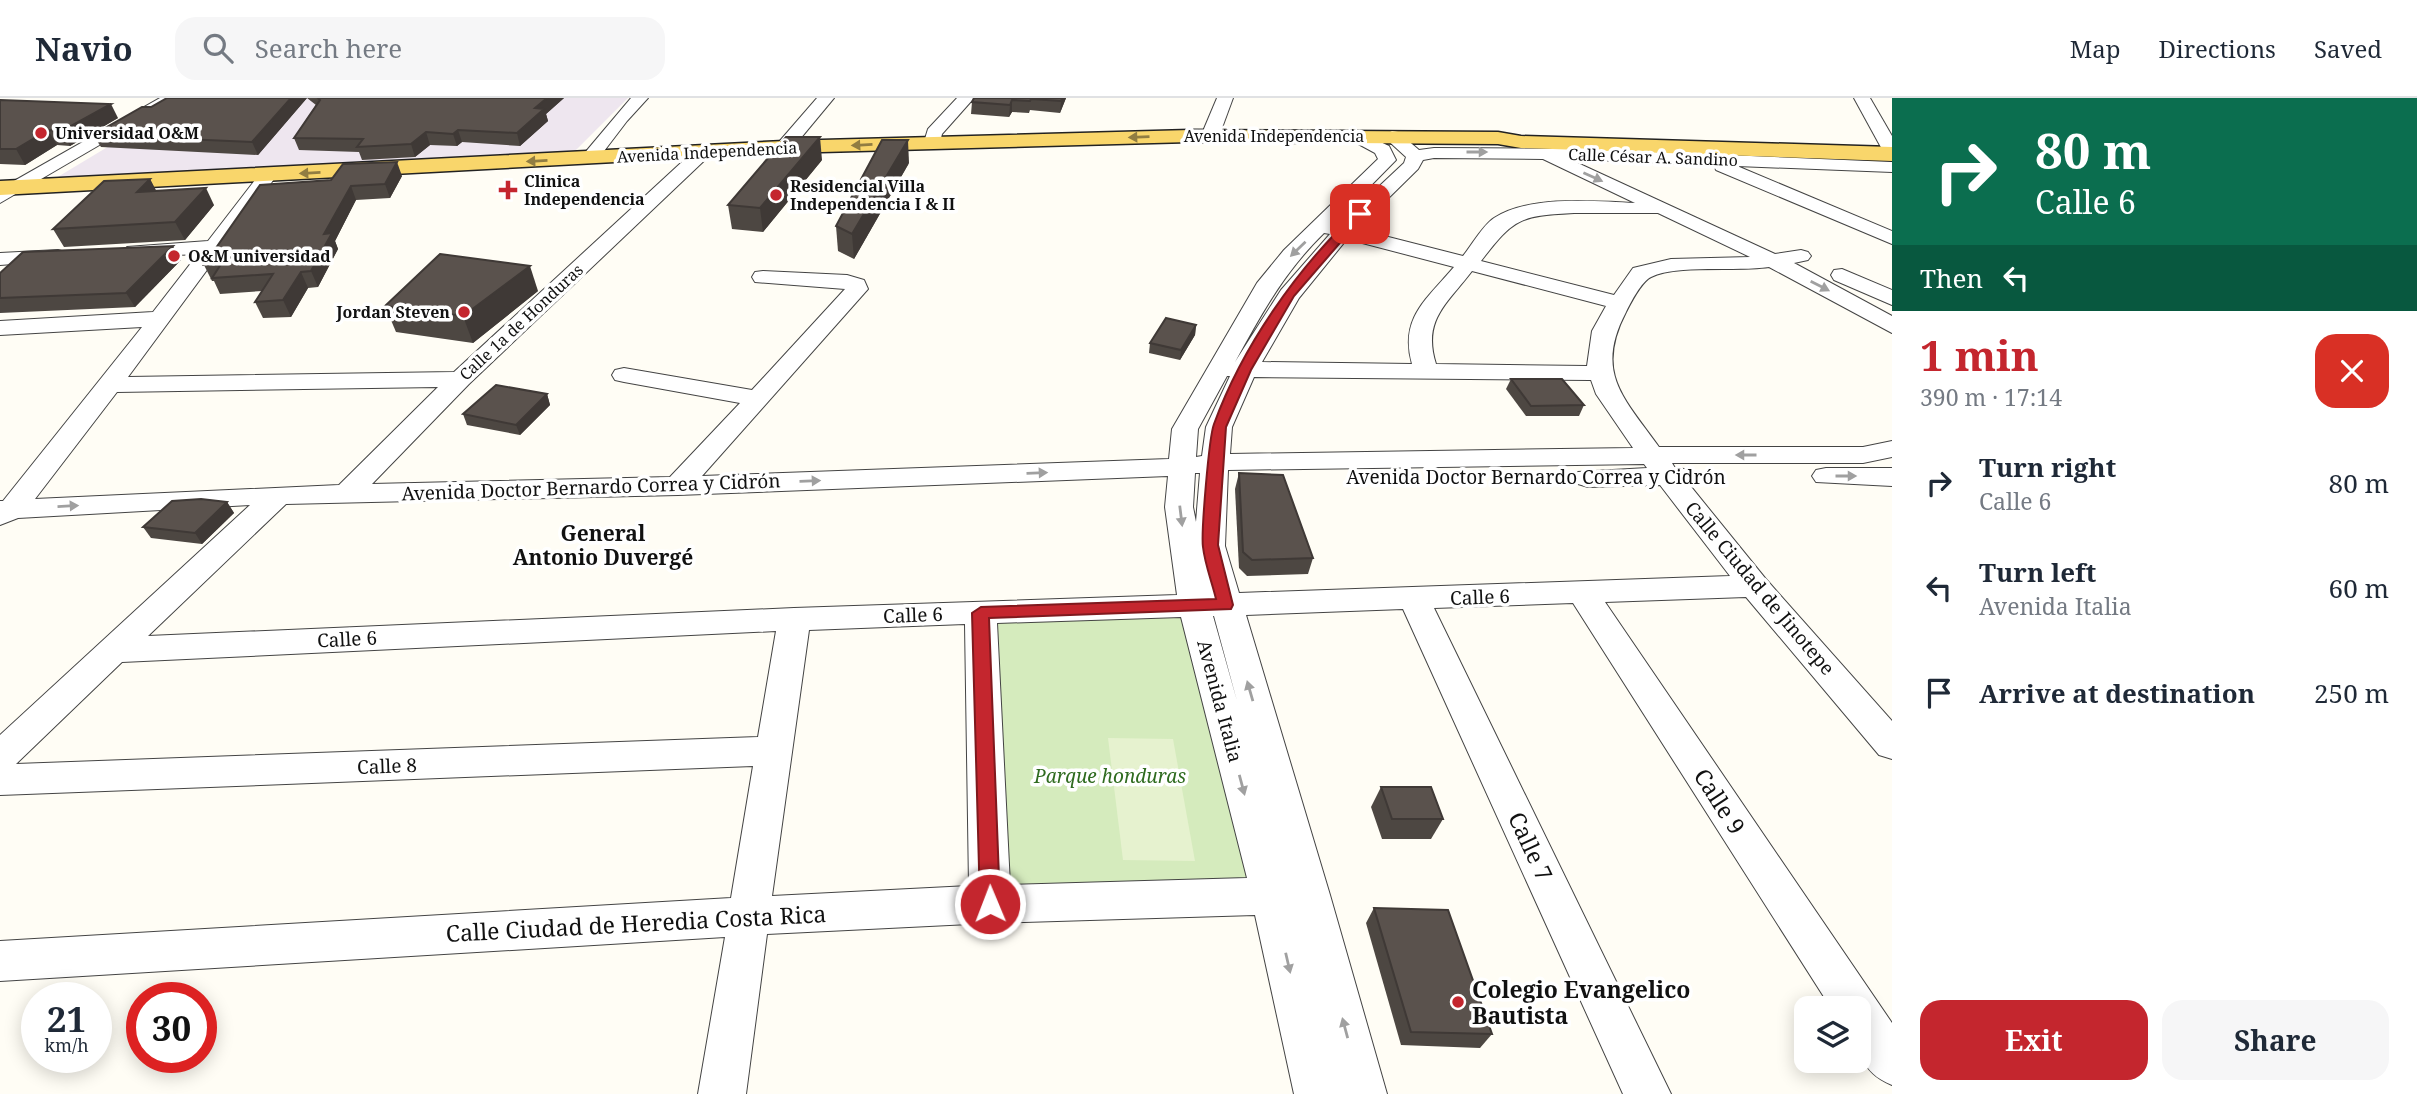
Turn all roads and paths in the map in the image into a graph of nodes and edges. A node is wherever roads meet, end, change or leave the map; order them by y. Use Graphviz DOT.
graph roads {
  1 [pos="172,98"];
  2 [pos="640,98"];
  3 [pos="826,98"];
  4 [pos="966,98"];
  5 [pos="1225,98"];
  6 [pos="1862,98"];
  7 [pos="128,107"];
  8 [pos="154,108"];
  9 [pos="1210,136"];
  10 [pos="1357,136"];
  11 [pos="1392,136"];
  12 [pos="933,142"];
  13 [pos="1551,144"];
  14 [pos="784,147"];
  15 [pos="702,153"];
  16 [pos="1891,153"];
  17 [pos="1582,154"];
  18 [pos="1415,156"];
  19 [pos="589,159"];
  20 [pos="1706,159"];
  21 [pos="268,175"];
  22 [pos="4,191"];
  23 [pos="1664,209"];
  24 [pos="1834,214"];
  25 [pos="1892,218"];
  26 [pos="1333,228"];
  27 [pos="1892,238"];
  28 [pos="214,247"];
  29 [pos="107,253"];
  30 [pos="80,254"];
  31 [pos="1801,256"];
  32 [pos="0,259"];
  33 [pos="1771,260"];
  34 [pos="1470,264"];
  35 [pos="763,277"];
  36 [pos="1892,298"];
  37 [pos="1619,303"];
  38 [pos="159,319"];
  39 [pos="1892,326"];
  40 [pos="0,328"];
  41 [pos="1232,369"];
  42 [pos="1426,371"];
  43 [pos="1600,373"];
  44 [pos="624,374"];
  45 [pos="460,379"];
  46 [pos="110,385"];
  47 [pos="757,398"];
  48 [pos="1892,449"];
  49 [pos="1659,465"];
  50 [pos="1204,469"];
  51 [pos="1892,477"];
  52 [pos="678,486"];
  53 [pos="278,495"];
  54 [pos="345,495"];
  55 [pos="4,512"];
  56 [pos="1754,586"];
  57 [pos="1583,593"];
  58 [pos="1415,599"];
  59 [pos="1210,605"];
  60 [pos="981,613"];
  61 [pos="794,619"];
  62 [pos="114,650"];
  63 [pos="1892,745"];
  64 [pos="775,751"];
  65 [pos="0,757"];
  66 [pos="0,780"];
  67 [pos="1291,896"];
  68 [pos="990,904"];
  69 [pos="750,916"];
  70 [pos="0,961"];
  71 [pos="1848,996"];
  72 [pos="1871,1031"];
  73 [pos="1892,1062"];
  74 [pos="722,1094"];
  75 [pos="1318,1094"];
  76 [pos="1363,1094"];
  77 [pos="1647,1094"];
  1 -- 8 [label="street"];
  2 -- 19 [label="street"];
  3 -- 14 [label="street"];
  4 -- 12 [label="street"];
  5 -- 9 [label="street"];
  6 -- 16 [label="street"];
  7 -- 8 [label="street"];
  8 -- 22 [label="street"];
  9 -- 10 [label="main road, Avenida Independencia"];
  9 -- 12 [label="main road, Avenida Independencia, one-way"];
  10 -- 11 [label="main road, Avenida Independencia"];
  10 -- 26 [label="street, Avenida Italia"];
  11 -- 13 [label="main road, Avenida Independencia"];
  11 -- 18 [label="street"];
  12 -- 14 [label="main road, Avenida Independencia, one-way"];
  13 -- 16 [label="main road, Avenida Independencia"];
  13 -- 17 [label="street, Calle César A. Sandino"];
  18 -- 13 [label="street, Calle César A. Sandino, one-way"];
  13 -- 23 [label="street, one-way"];
  14 -- 15 [label="main road, Avenida Independencia"];
  15 -- 19 [label="main road, Avenida Independencia"];
  15 -- 45 [label="street, Calle 1a de Honduras"];
  16 -- 20 [label="street, Calle César A. Sandino"];
  17 -- 20 [label="street, Calle César A. Sandino"];
  17 -- 31 [label="street"];
  18 -- 26 [label="street, Avenida Italia"];
  19 -- 21 [label="main road, Avenida Independencia, one-way"];
  20 -- 24 [label="street"];
  21 -- 22 [label="main road, Avenida Independencia"];
  21 -- 28 [label="street"];
  23 -- 33 [label="street"];
  23 -- 34 [label="street"];
  24 -- 25 [label="street"];
  24 -- 27 [label="street"];
  26 -- 34 [label="street"];
  26 -- 41 [label="street, Avenida Italia"];
  28 -- 29 [label="street"];
  28 -- 38 [label="street"];
  30 -- 32 [label="street"];
  31 -- 33 [label="street"];
  31 -- 36 [label="street"];
  33 -- 37 [label="street"];
  33 -- 39 [label="street, one-way"];
  34 -- 37 [label="street"];
  34 -- 42 [label="street"];
  35 -- 47 [label="street"];
  37 -- 43 [label="street"];
  38 -- 40 [label="street"];
  38 -- 46 [label="street"];
  41 -- 42 [label="street"];
  41 -- 50 [label="street, Avenida Italia"];
  42 -- 43 [label="street"];
  43 -- 49 [label="street, Calle Ciudad de Jinotepe"];
  44 -- 47 [label="street"];
  45 -- 46 [label="street"];
  45 -- 54 [label="street, Calle 1a de Honduras"];
  46 -- 55 [label="street"];
  47 -- 52 [label="street"];
  48 -- 49 [label="street, Avenida Doctor Bernardo Correa y Cidrón, one-way"];
  49 -- 50 [label="street, Avenida Doctor Bernardo Correa y Cidrón"];
  49 -- 51 [label="street, Avenida Doctor Bernardo Correa y Cidrón, one-way"];
  49 -- 56 [label="street, Calle Ciudad de Jinotepe"];
  52 -- 50 [label="street, Avenida Doctor Bernardo Correa y Cidrón, one-way"];
  50 -- 59 [label="street, Avenida Italia"];
  52 -- 54 [label="street, Avenida Doctor Bernardo Correa y Cidrón"];
  53 -- 54 [label="street, Avenida Doctor Bernardo Correa y Cidrón"];
  55 -- 53 [label="street, Avenida Doctor Bernardo Correa y Cidrón, one-way"];
  53 -- 62 [label="street"];
  56 -- 57 [label="street, Calle 6"];
  56 -- 63 [label="street, Calle Ciudad de Jinotepe"];
  57 -- 58 [label="street, Calle 6"];
  57 -- 71 [label="street, Calle 9"];
  58 -- 59 [label="street, Calle 6"];
  58 -- 77 [label="street, Calle 7"];
  59 -- 60 [label="street, Calle 6"];
  59 -- 67 [label="street, Avenida Italia"];
  60 -- 61 [label="street, Calle 6"];
  60 -- 68 [label="street"];
  61 -- 62 [label="street, Calle 6"];
  61 -- 64 [label="street"];
  62 -- 65 [label="street"];
  64 -- 66 [label="street, Calle 8"];
  64 -- 69 [label="street"];
  67 -- 68 [label="street, Calle Ciudad de Heredia Costa Rica"];
  67 -- 75 [label="street, Avenida Italia, one-way"];
  76 -- 67 [label="street, Avenida Italia, one-way"];
  68 -- 69 [label="street, Calle Ciudad de Heredia Costa Rica"];
  69 -- 70 [label="street, Calle Ciudad de Heredia Costa Rica"];
  69 -- 74 [label="street"];
  72 -- 73 [label="street, Calle 9"];
}
